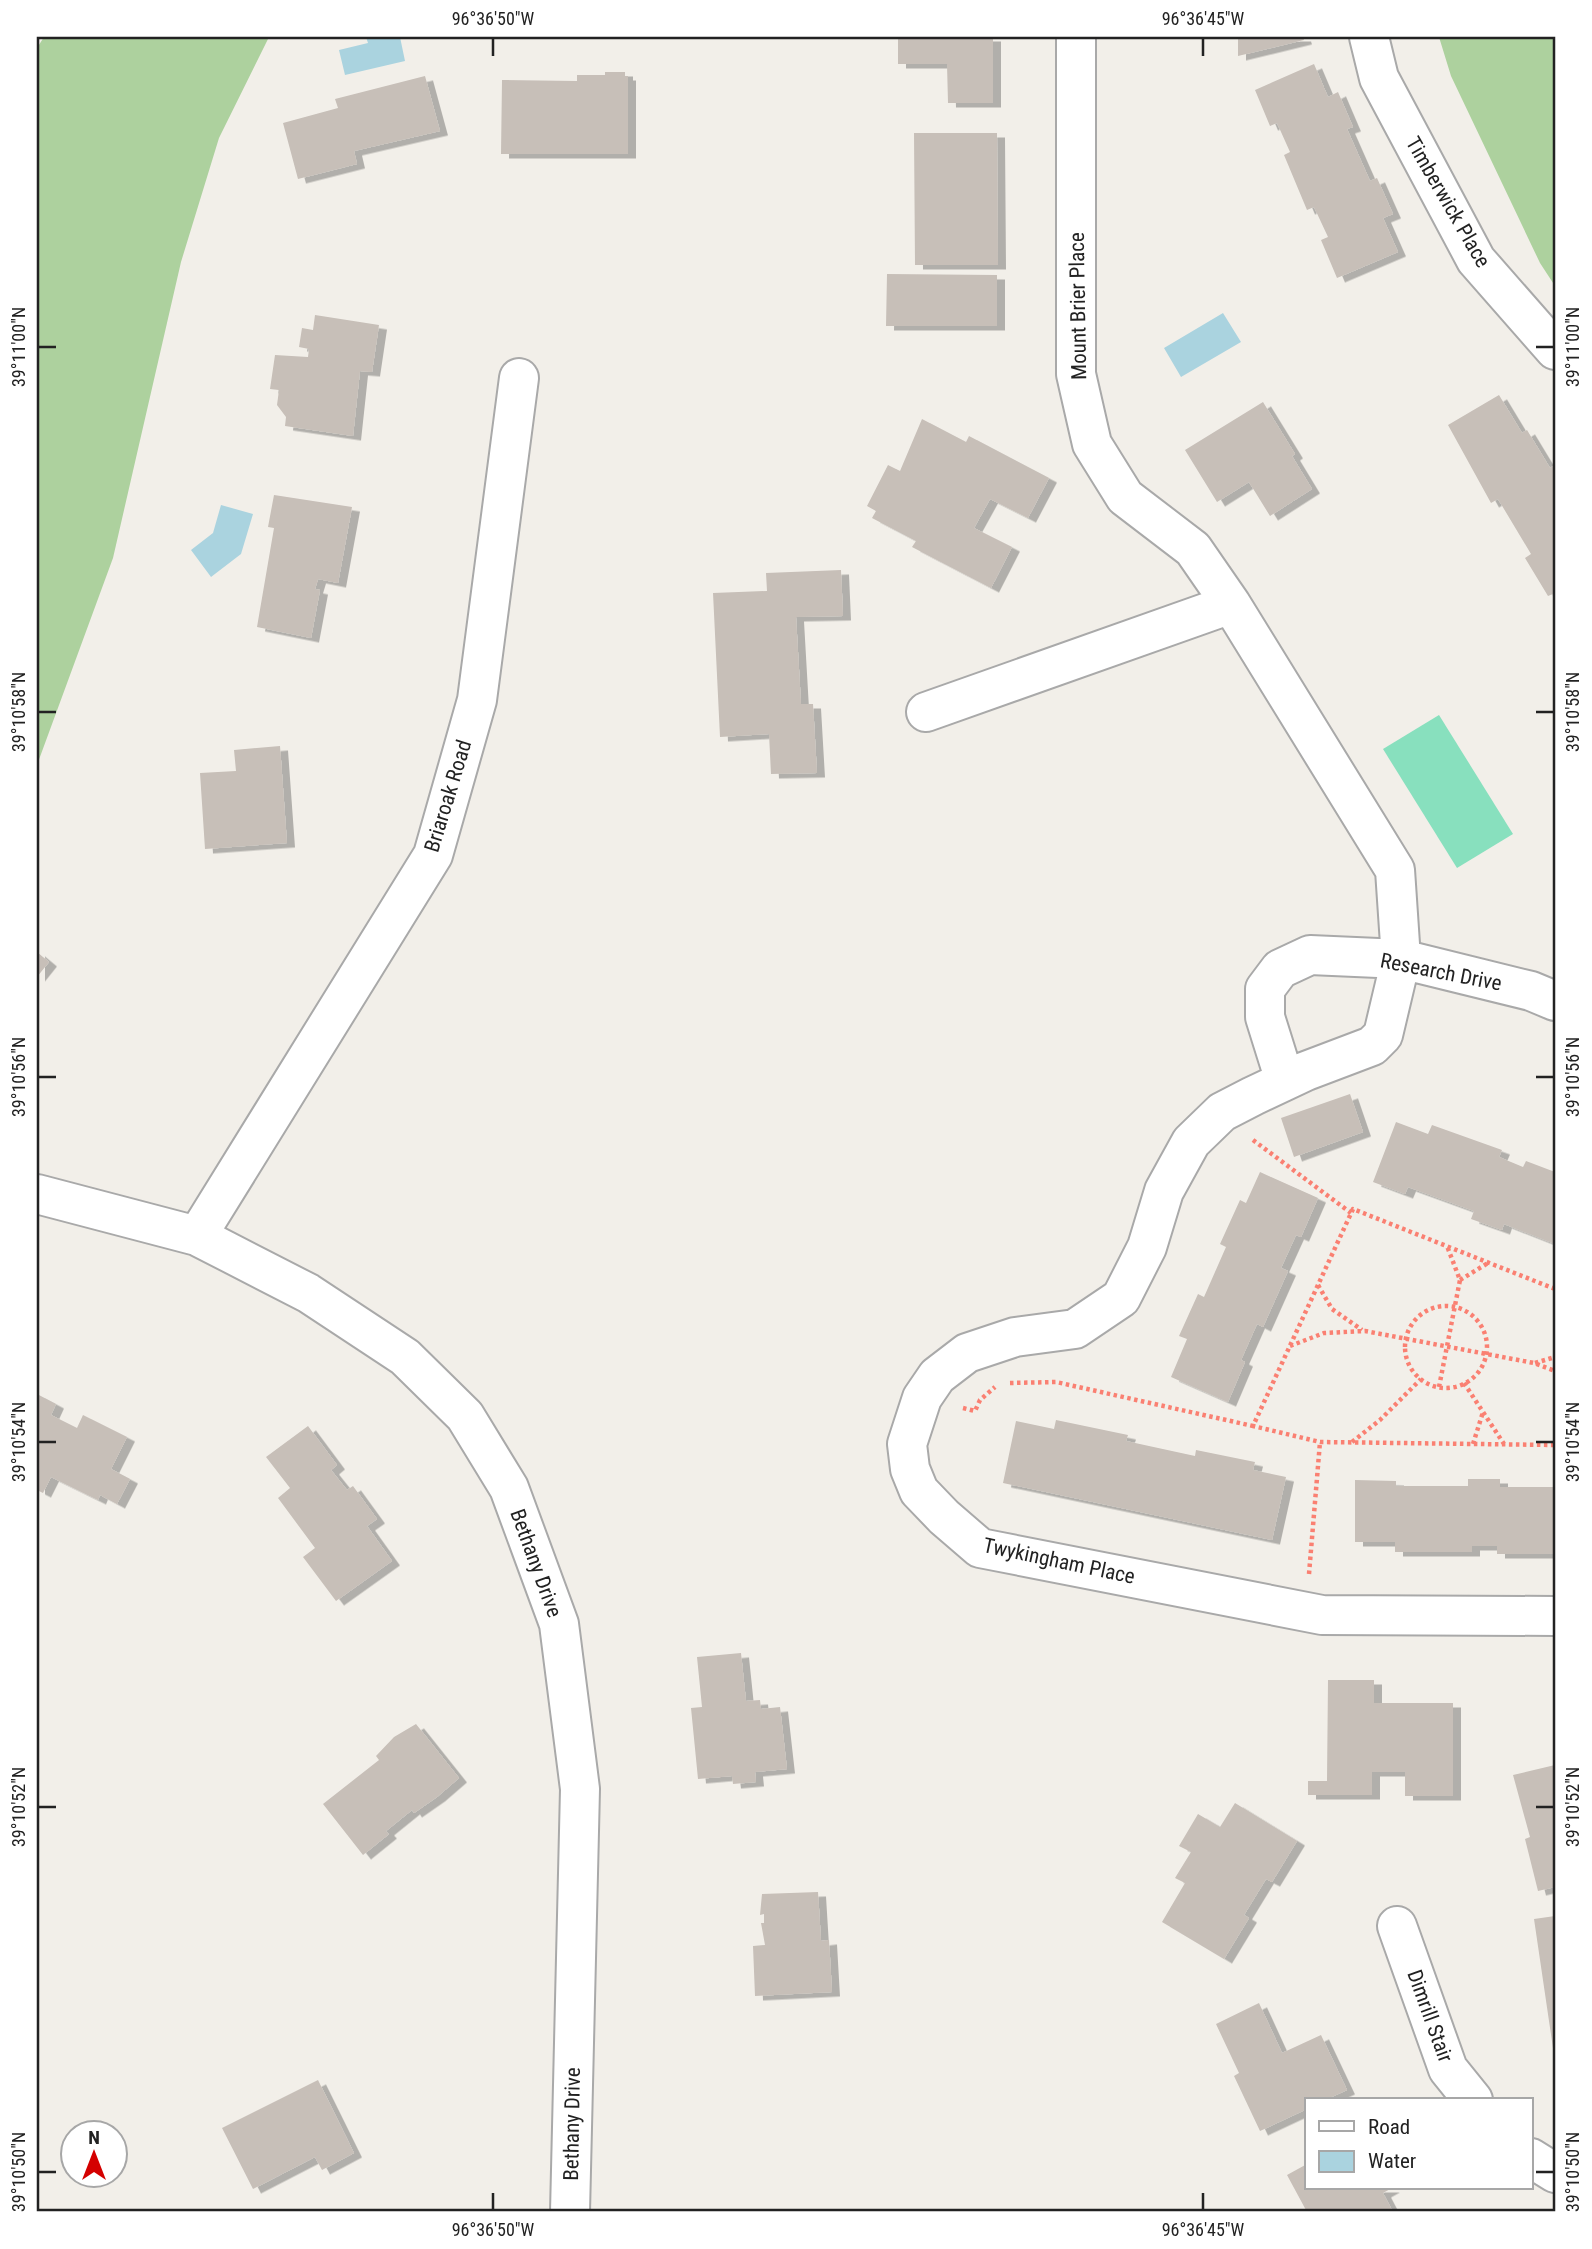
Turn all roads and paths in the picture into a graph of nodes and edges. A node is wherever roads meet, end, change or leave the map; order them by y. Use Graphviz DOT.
graph roads {
  1 [pos="1076,37"];
  2 [pos="1369,37"];
  3 [pos="1555,350"];
  4 [pos="519,378"];
  5 [pos="1231,604"];
  6 [pos="926,712"];
  7 [pos="1401,959"];
  8 [pos="1555,1000"];
  9 [pos="1285,1081"];
  10 [pos="1219,1115"];
  11 [pos="37,1194"];
  12 [pos="1351,1213"];
  13 [pos="197,1236"];
  14 [pos="1447,1246"];
  15 [pos="1488,1262"];
  16 [pos="1460,1280"];
  17 [pos="1318,1284"];
  18 [pos="1555,1289"];
  19 [pos="1455,1307"];
  20 [pos="1364,1331"];
  21 [pos="1405,1339"];
  22 [pos="1289,1347"];
  23 [pos="1447,1348"];
  24 [pos="1486,1355"];
  25 [pos="1555,1357"];
  26 [pos="1534,1363"];
  27 [pos="1555,1371"];
  28 [pos="1421,1379"];
  29 [pos="1464,1383"];
  30 [pos="1439,1387"];
  31 [pos="922,1398"];
  32 [pos="1483,1412"];
  33 [pos="1252,1426"];
  34 [pos="1320,1442"];
  35 [pos="1351,1443"];
  36 [pos="1473,1444"];
  37 [pos="1505,1444"];
  38 [pos="1555,1445"];
  39 [pos="1306,1612"];
  40 [pos="1555,1616"];
  41 [pos="1397,1926"];
  42 [pos="1471,2098"];
  43 [pos="1532,2159"];
  44 [pos="1555,2173"];
  45 [pos="570,2212"];
  1 -- 5 [label="street, Mount Brier Place"];
  2 -- 3 [label="street, Timberwick Place"];
  4 -- 13 [label="street, Briaroak Road"];
  5 -- 6 [label="street"];
  5 -- 7 [label="street, Mount Brier Place"];
  7 -- 8 [label="street, Research Drive"];
  7 -- 9 [label="street, Twykingham Place"];
  7 -- 9 [label="street, Research Drive"];
  9 -- 10 [label="street, Twykingham Place"];
  10 -- 12 [label="path"];
  10 -- 31 [label="street, Twykingham Place"];
  11 -- 13 [label="street, Bethany Drive"];
  12 -- 14 [label="path"];
  12 -- 17 [label="path"];
  13 -- 45 [label="street, Bethany Drive"];
  14 -- 15 [label="path"];
  14 -- 16 [label="path"];
  15 -- 16 [label="path"];
  15 -- 18 [label="path"];
  16 -- 19 [label="path"];
  17 -- 20 [label="path"];
  17 -- 22 [label="path"];
  19 -- 21 [label="path"];
  19 -- 23 [label="path"];
  19 -- 24 [label="path"];
  20 -- 21 [label="path"];
  20 -- 22 [label="path"];
  21 -- 23 [label="path"];
  21 -- 28 [label="path"];
  22 -- 33 [label="path"];
  23 -- 24 [label="path"];
  23 -- 30 [label="path"];
  24 -- 26 [label="path"];
  24 -- 29 [label="path"];
  25 -- 26 [label="path"];
  26 -- 27 [label="path"];
  28 -- 30 [label="path"];
  28 -- 35 [label="path"];
  29 -- 30 [label="path"];
  29 -- 32 [label="path"];
  31 -- 33 [label="path"];
  31 -- 39 [label="street, Twykingham Place"];
  32 -- 36 [label="path"];
  32 -- 37 [label="path"];
  33 -- 34 [label="path"];
  34 -- 35 [label="path"];
  34 -- 39 [label="path"];
  35 -- 36 [label="path"];
  36 -- 37 [label="path"];
  37 -- 38 [label="path"];
  39 -- 40 [label="street, Twykingham Place"];
  41 -- 42 [label="street, Dimrill Stair"];
  43 -- 44 [label="street"];
}
